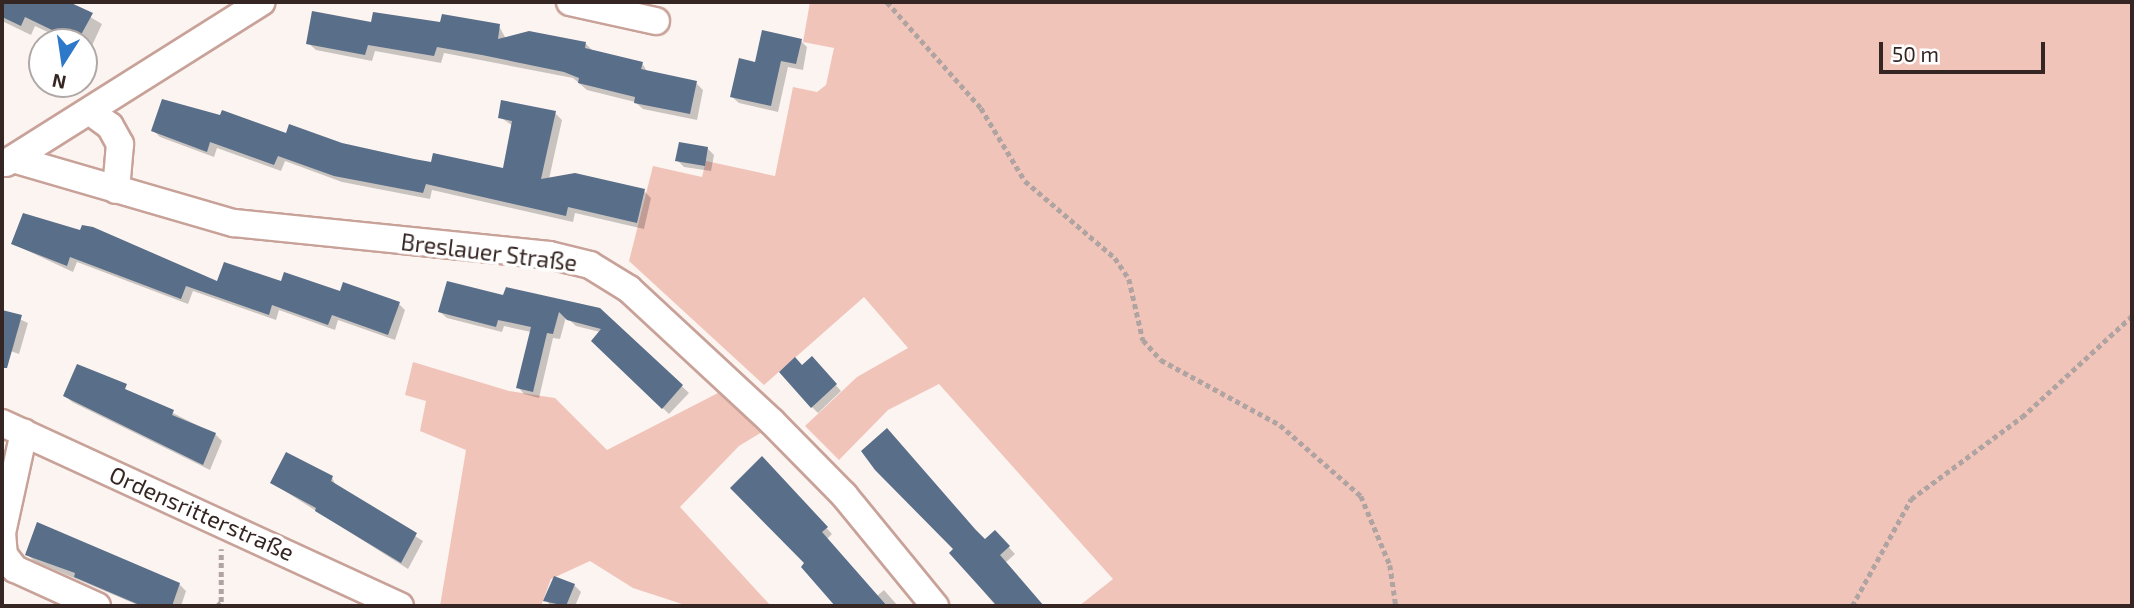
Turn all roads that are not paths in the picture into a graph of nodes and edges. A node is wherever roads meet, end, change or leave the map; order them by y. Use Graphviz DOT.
graph roads {
  1 [pos="262,2"];
  2 [pos="570,2"];
  3 [pos="656,22"];
  4 [pos="92,113"];
  5 [pos="7,163"];
  6 [pos="116,190"];
  7 [pos="13,428"];
  8 [pos="2,533"];
  9 [pos="97,606"];
  10 [pos="400,606"];
  11 [pos="936,606"];
  1 -- 4 [label="street"];
  2 -- 3 [label="street"];
  4 -- 5 [label="street"];
  4 -- 6 [label="street"];
  5 -- 6 [label="street, Breslauer Straße"];
  6 -- 11 [label="street, Breslauer Straße"];
  7 -- 8 [label="street"];
  7 -- 10 [label="street, Ordensritterstraße"];
  8 -- 9 [label="street"];
}
